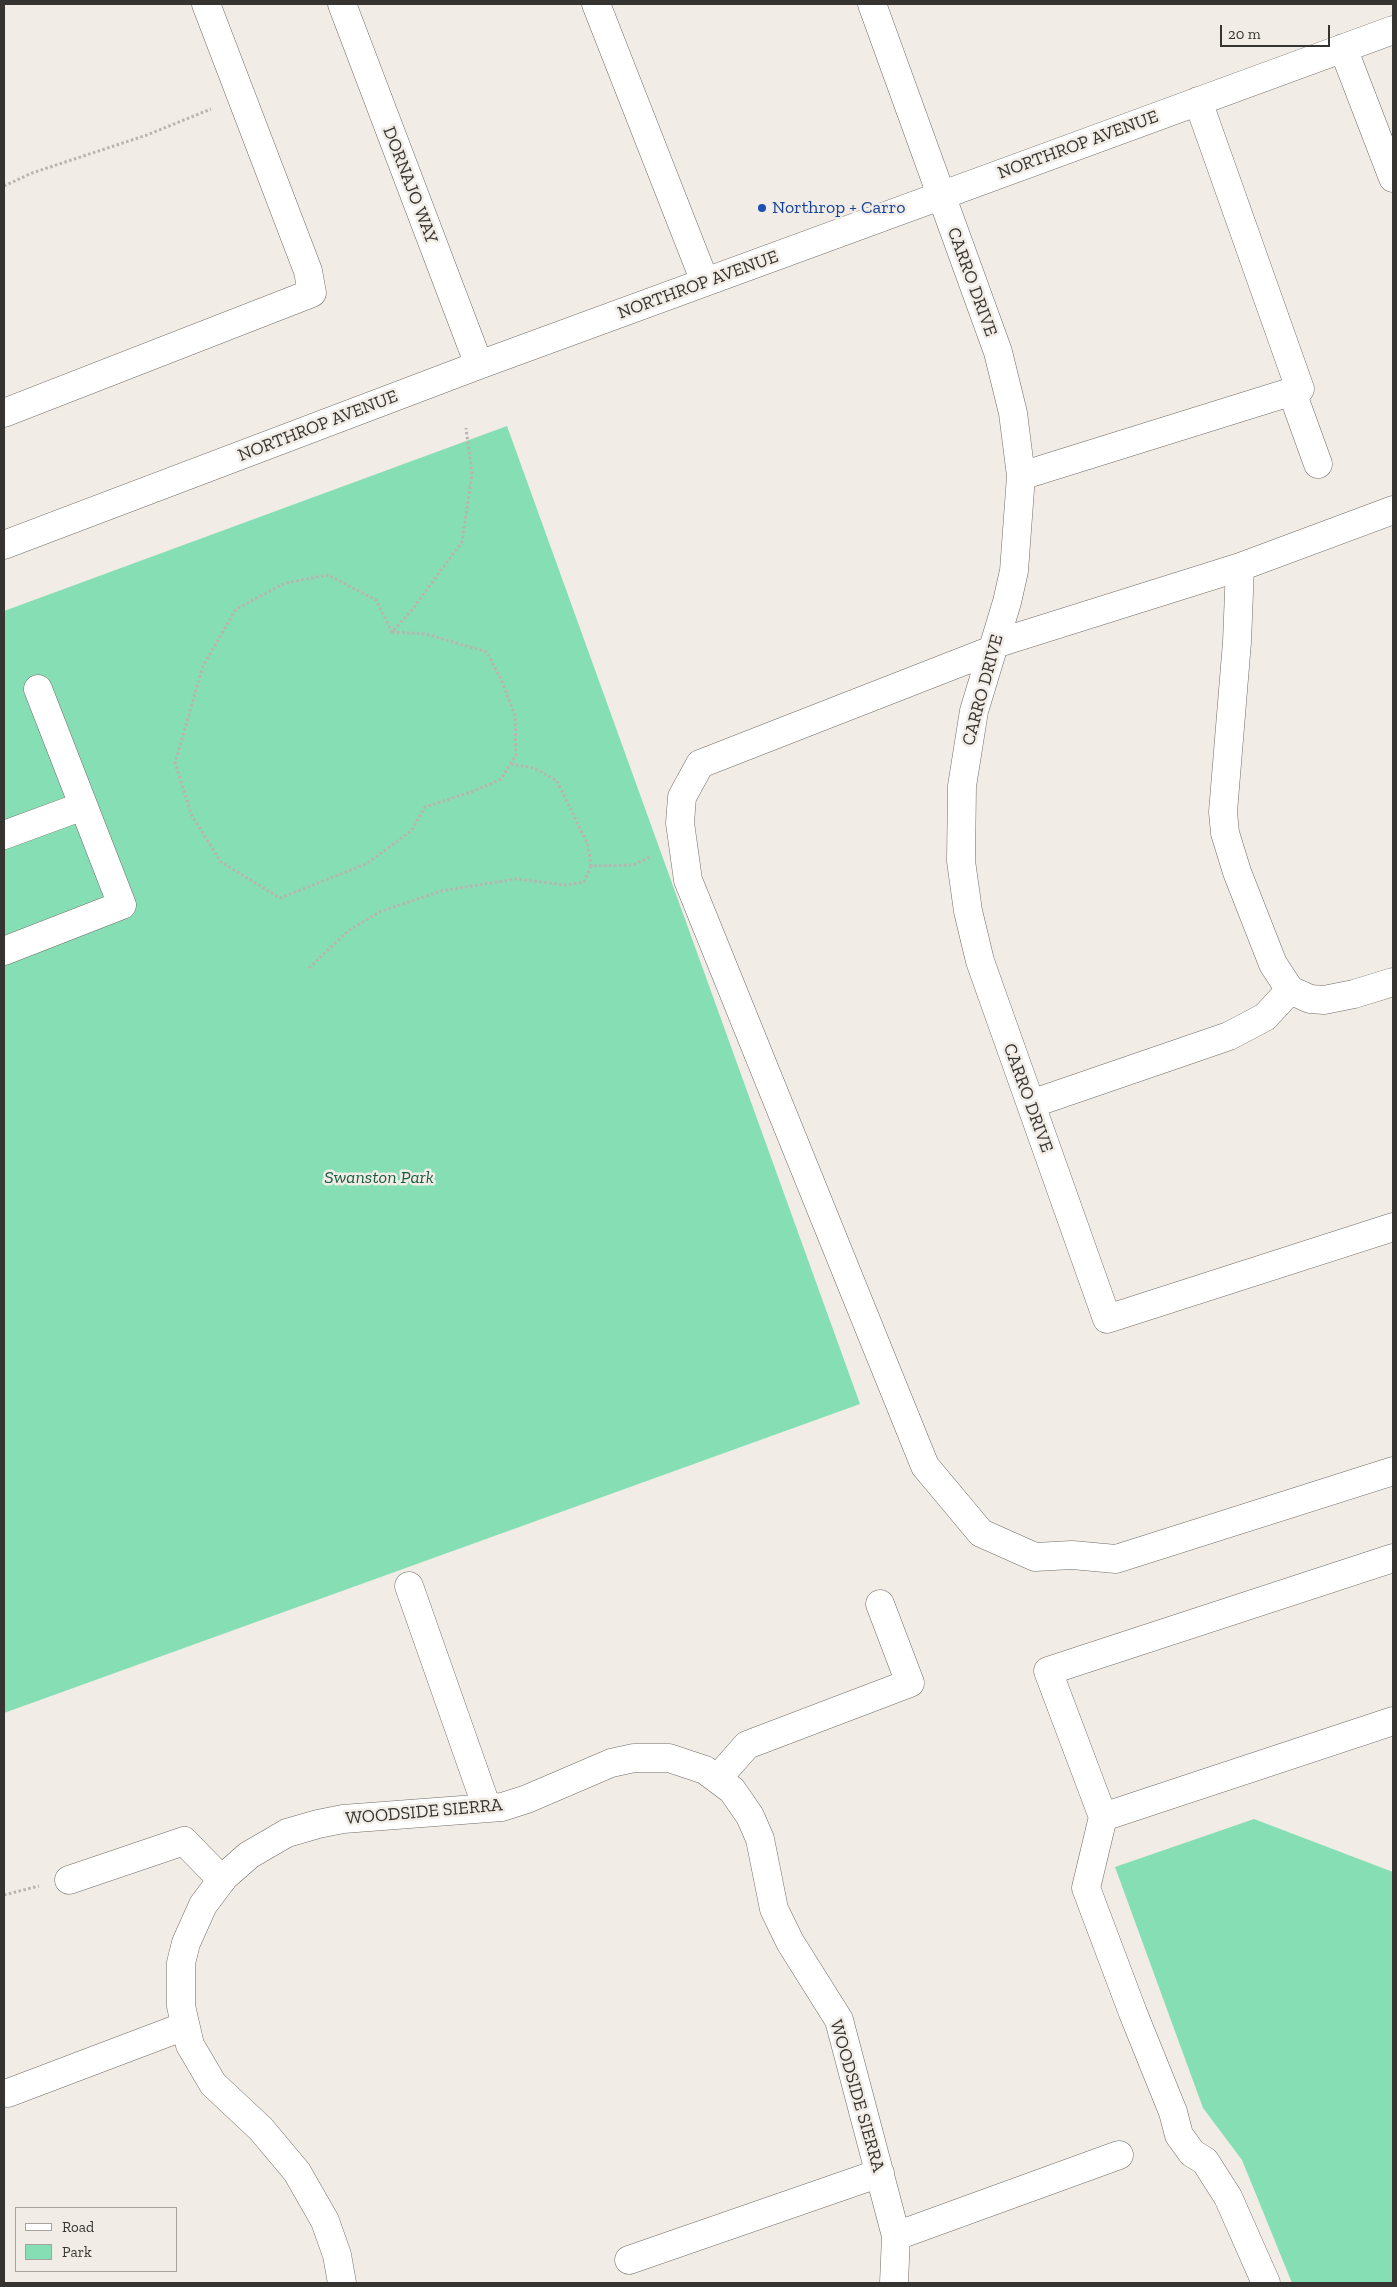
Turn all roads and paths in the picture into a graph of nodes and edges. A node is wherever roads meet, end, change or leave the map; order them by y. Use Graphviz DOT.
graph roads {
  1 [pos="206,4"];
  2 [pos="342,4"];
  3 [pos="596,4"];
  4 [pos="872,4"];
  5 [pos="1393,30"];
  6 [pos="1343,48"];
  7 [pos="241,95"];
  8 [pos="1198,101"];
  9 [pos="1393,178"];
  10 [pos="4,186"];
  11 [pos="941,196"];
  12 [pos="705,282"];
  13 [pos="479,366"];
  14 [pos="1292,392"];
  15 [pos="4,413"];
  16 [pos="466,428"];
  17 [pos="1318,464"];
  18 [pos="1021,476"];
  19 [pos="1393,510"];
  20 [pos="4,545"];
  21 [pos="1240,567"];
  22 [pos="392,632"];
  23 [pos="994,647"];
  24 [pos="38,689"];
  25 [pos="510,764"];
  26 [pos="83,806"];
  27 [pos="4,835"];
  28 [pos="682,842"];
  29 [pos="591,866"];
  30 [pos="4,951"];
  31 [pos="309,968"];
  32 [pos="1393,982"];
  33 [pos="1290,990"];
  34 [pos="1031,1104"];
  35 [pos="1393,1228"];
  36 [pos="1393,1471"];
  37 [pos="1393,1558"];
  38 [pos="409,1586"];
  39 [pos="880,1604"];
  40 [pos="1393,1721"];
  41 [pos="717,1779"];
  42 [pos="487,1808"];
  43 [pos="1103,1817"];
  44 [pos="69,1880"];
  45 [pos="222,1880"];
  46 [pos="185,2026"];
  47 [pos="8,2093"];
  48 [pos="1119,2155"];
  49 [pos="880,2173"];
  50 [pos="896,2236"];
  51 [pos="629,2260"];
  52 [pos="342,2283"];
  53 [pos="894,2283"];
  54 [pos="1266,2283"];
  1 -- 7 [label="street"];
  2 -- 13 [label="street, DORNAJO WAY"];
  3 -- 12 [label="street"];
  4 -- 11 [label="street, CARRO DRIVE"];
  5 -- 6 [label="street, NORTHROP AVENUE"];
  6 -- 8 [label="street, NORTHROP AVENUE"];
  6 -- 9 [label="street"];
  7 -- 10 [label="path"];
  7 -- 15 [label="street"];
  8 -- 11 [label="street, NORTHROP AVENUE"];
  8 -- 14 [label="street"];
  11 -- 12 [label="street, NORTHROP AVENUE"];
  11 -- 18 [label="street, CARRO DRIVE"];
  12 -- 13 [label="street, NORTHROP AVENUE"];
  13 -- 20 [label="street, NORTHROP AVENUE"];
  14 -- 17 [label="street"];
  14 -- 18 [label="street"];
  16 -- 22 [label="path"];
  18 -- 23 [label="street, CARRO DRIVE"];
  19 -- 21 [label="street"];
  21 -- 23 [label="street"];
  21 -- 33 [label="street"];
  22 -- 25 [label="path"];
  22 -- 25 [label="path"];
  23 -- 28 [label="street"];
  23 -- 34 [label="street, CARRO DRIVE"];
  24 -- 26 [label="street"];
  25 -- 29 [label="path"];
  26 -- 27 [label="street"];
  26 -- 30 [label="street"];
  28 -- 29 [label="path"];
  28 -- 36 [label="street"];
  29 -- 31 [label="path"];
  32 -- 33 [label="street"];
  33 -- 34 [label="street"];
  34 -- 35 [label="street, CARRO DRIVE"];
  37 -- 43 [label="street"];
  38 -- 42 [label="street"];
  39 -- 41 [label="street"];
  40 -- 43 [label="street"];
  41 -- 42 [label="street, WOODSIDE SIERRA"];
  41 -- 49 [label="street, WOODSIDE SIERRA"];
  42 -- 45 [label="street, WOODSIDE SIERRA"];
  43 -- 54 [label="street"];
  44 -- 45 [label="street"];
  45 -- 46 [label="street, WOODSIDE SIERRA"];
  46 -- 47 [label="street"];
  46 -- 52 [label="street, WOODSIDE SIERRA"];
  48 -- 50 [label="street"];
  49 -- 50 [label="street, WOODSIDE SIERRA"];
  49 -- 51 [label="street"];
  50 -- 53 [label="street, WOODSIDE SIERRA"];
}
